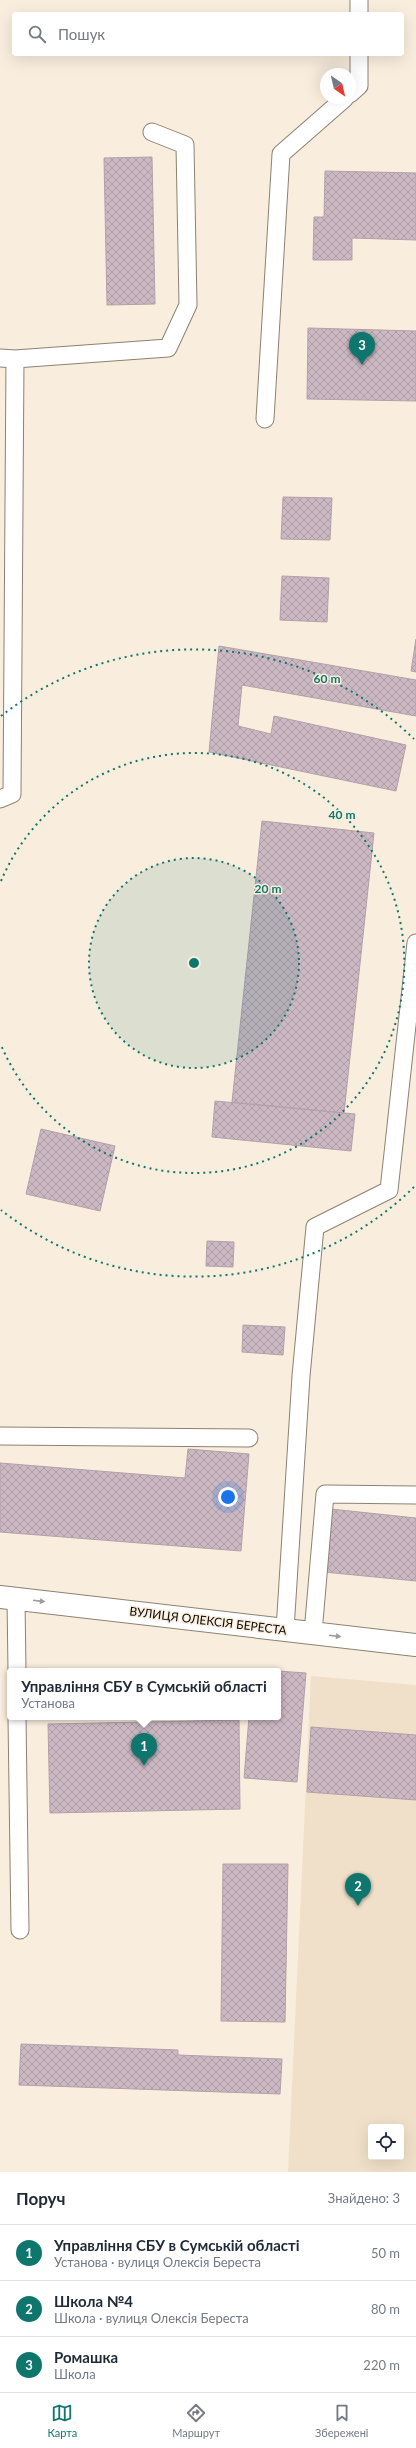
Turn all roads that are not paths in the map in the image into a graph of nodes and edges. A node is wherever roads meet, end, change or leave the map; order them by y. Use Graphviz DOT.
graph roads {
  1 [pos="359,0"];
  2 [pos="359,12"];
  3 [pos="359,56"];
  4 [pos="356,89"];
  5 [pos="338,104"];
  6 [pos="152,132"];
  7 [pos="8,358"];
  8 [pos="264,419"];
  9 [pos="0,799"];
  10 [pos="416,943"];
  11 [pos="0,1436"];
  12 [pos="248,1438"];
  13 [pos="416,1495"];
  14 [pos="8,1598"];
  15 [pos="285,1630"];
  16 [pos="313,1633"];
  17 [pos="416,1645"];
  18 [pos="17,1668"];
  19 [pos="18,1720"];
  20 [pos="20,1930"];
  1 -- 2 [label="lane"];
  3 -- 4 [label="lane"];
  5 -- 8 [label="lane"];
  6 -- 7 [label="lane"];
  7 -- 9 [label="lane"];
  10 -- 15 [label="lane"];
  11 -- 12 [label="lane"];
  13 -- 16 [label="lane"];
  14 -- 15 [label="street, ВУЛИЦЯ ОЛЕКСІЯ БЕРЕСТА, one-way"];
  14 -- 18 [label="lane"];
  15 -- 16 [label="street, ВУЛИЦЯ ОЛЕКСІЯ БЕРЕСТА"];
  16 -- 17 [label="street, ВУЛИЦЯ ОЛЕКСІЯ БЕРЕСТА, one-way"];
  19 -- 20 [label="lane"];
}
